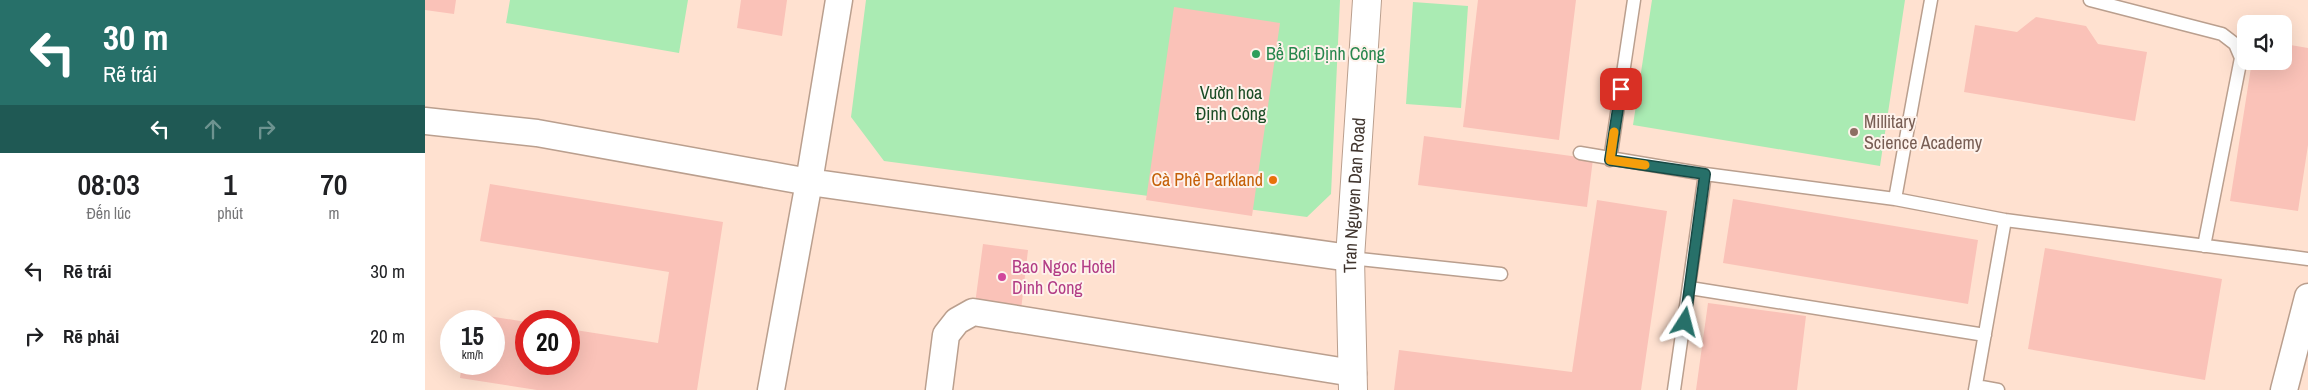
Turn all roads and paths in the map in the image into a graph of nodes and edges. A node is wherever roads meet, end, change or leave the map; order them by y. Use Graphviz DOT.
graph roads {
  1 [pos="839,0"];
  2 [pos="1367,0"];
  3 [pos="1634,0"];
  4 [pos="1931,0"];
  5 [pos="2090,0"];
  6 [pos="425,121"];
  7 [pos="1580,153"];
  8 [pos="1610,160"];
  9 [pos="1705,174"];
  10 [pos="809,182"];
  11 [pos="1895,199"];
  12 [pos="2005,220"];
  13 [pos="2204,246"];
  14 [pos="1350,258"];
  15 [pos="2308,259"];
  16 [pos="1501,274"];
  17 [pos="1690,288"];
  18 [pos="2308,297"];
  19 [pos="1985,335"];
  20 [pos="2294,380"];
  21 [pos="1353,382"];
  22 [pos="1976,388"];
  23 [pos="771,390"];
  24 [pos="939,390"];
  25 [pos="1675,390"];
  26 [pos="1998,390"];
  1 -- 10 [label="street"];
  2 -- 14 [label="street, Tran Nguyen Dan Road"];
  3 -- 8 [label="lane"];
  4 -- 11 [label="lane"];
  5 -- 13 [label="lane"];
  6 -- 10 [label="street"];
  7 -- 8 [label="lane"];
  8 -- 9 [label="lane"];
  9 -- 11 [label="lane"];
  9 -- 17 [label="lane"];
  10 -- 14 [label="street"];
  10 -- 23 [label="street"];
  11 -- 12 [label="lane"];
  12 -- 13 [label="lane"];
  12 -- 19 [label="lane"];
  13 -- 15 [label="lane"];
  14 -- 16 [label="lane"];
  14 -- 21 [label="street, Tran Nguyen Dan Road"];
  17 -- 19 [label="lane"];
  17 -- 25 [label="lane"];
  18 -- 20 [label="street"];
  19 -- 22 [label="lane"];
  21 -- 24 [label="street"];
  22 -- 26 [label="lane"];
}
